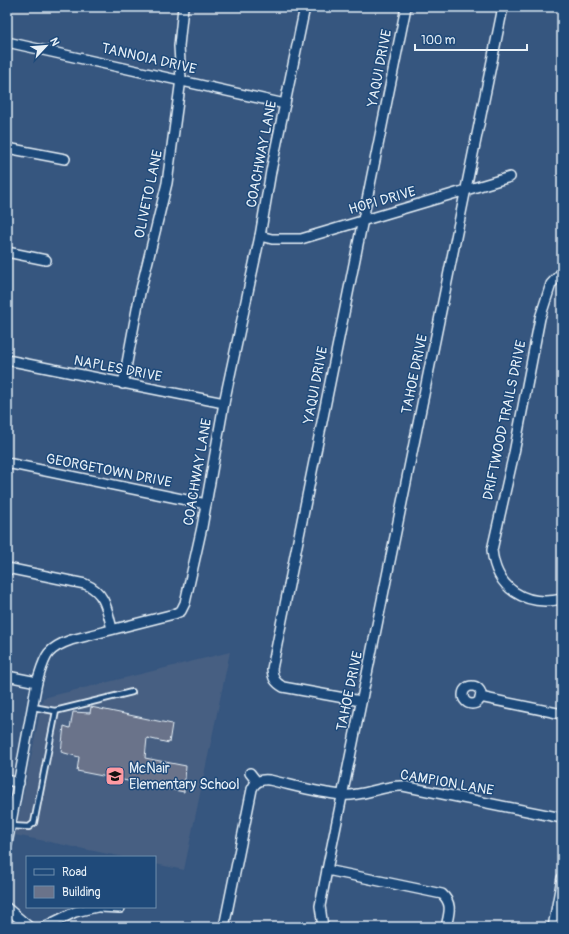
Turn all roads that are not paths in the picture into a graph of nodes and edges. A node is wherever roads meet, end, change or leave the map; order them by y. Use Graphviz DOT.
graph roads {
  1 [pos="183,7"];
  2 [pos="305,7"];
  3 [pos="406,7"];
  4 [pos="503,7"];
  5 [pos="7,42"];
  6 [pos="181,79"];
  7 [pos="285,104"];
  8 [pos="7,148"];
  9 [pos="65,159"];
  10 [pos="510,177"];
  11 [pos="466,190"];
  12 [pos="363,220"];
  13 [pos="260,236"];
  14 [pos="7,252"];
  15 [pos="46,260"];
  16 [pos="562,272"];
  17 [pos="7,360"];
  18 [pos="123,384"];
  19 [pos="224,404"];
  20 [pos="7,463"];
  21 [pos="206,504"];
  22 [pos="7,568"];
  23 [pos="562,599"];
  24 [pos="112,629"];
  25 [pos="7,676"];
  26 [pos="37,682"];
  27 [pos="132,692"];
  28 [pos="480,697"];
  29 [pos="361,701"];
  30 [pos="33,706"];
  31 [pos="56,711"];
  32 [pos="562,714"];
  33 [pos="250,773"];
  34 [pos="7,780"];
  35 [pos="257,782"];
  36 [pos="19,783"];
  37 [pos="342,795"];
  38 [pos="562,818"];
  39 [pos="10,826"];
  40 [pos="7,844"];
  41 [pos="327,870"];
  42 [pos="562,878"];
  43 [pos="456,894"];
  44 [pos="448,899"];
  45 [pos="7,908"];
  46 [pos="93,908"];
  47 [pos="29,927"];
  48 [pos="44,927"];
  49 [pos="224,927"];
  50 [pos="323,927"];
  51 [pos="446,927"];
  52 [pos="553,927"];
  1 -- 6 [label="street, OLIVETO LANE"];
  2 -- 7 [label="street, COACHWAY LANE"];
  3 -- 12 [label="street, YAQUI DRIVE"];
  4 -- 11 [label="street, TAHOE DRIVE"];
  5 -- 6 [label="street, TANNOIA DRIVE"];
  6 -- 7 [label="street, TANNOIA DRIVE"];
  6 -- 18 [label="street, OLIVETO LANE"];
  7 -- 13 [label="street, COACHWAY LANE"];
  8 -- 9 [label="street"];
  10 -- 11 [label="street, HOPI DRIVE"];
  11 -- 12 [label="street, HOPI DRIVE"];
  11 -- 29 [label="street, TAHOE DRIVE"];
  12 -- 13 [label="street, HOPI DRIVE"];
  12 -- 29 [label="street, YAQUI DRIVE"];
  13 -- 19 [label="street, COACHWAY LANE"];
  14 -- 15 [label="street"];
  16 -- 23 [label="street, DRIFTWOOD TRAILS DRIVE"];
  17 -- 18 [label="street, NAPLES DRIVE"];
  18 -- 19 [label="street, NAPLES DRIVE"];
  19 -- 21 [label="street, COACHWAY LANE"];
  20 -- 21 [label="street, GEORGETOWN DRIVE"];
  21 -- 24 [label="street, COACHWAY LANE"];
  22 -- 24 [label="street"];
  24 -- 26 [label="street, COACHWAY LANE"];
  25 -- 26 [label="street"];
  26 -- 30 [label="street, COACHWAY LANE"];
  27 -- 31 [label="lane"];
  28 -- 32 [label="street"];
  29 -- 37 [label="street, TAHOE DRIVE"];
  30 -- 31 [label="lane"];
  30 -- 36 [label="street, COACHWAY LANE"];
  31 -- 39 [label="lane"];
  33 -- 35 [label="street"];
  34 -- 36 [label="street"];
  35 -- 37 [label="street, CAMPION LANE"];
  35 -- 49 [label="street"];
  36 -- 39 [label="street, COACHWAY LANE"];
  37 -- 38 [label="street, CAMPION LANE"];
  37 -- 41 [label="street, TAHOE DRIVE"];
  39 -- 40 [label="street, COACHWAY LANE"];
  41 -- 44 [label="street"];
  41 -- 50 [label="street, TAHOE DRIVE"];
  42 -- 52 [label="street"];
  43 -- 44 [label="street"];
  44 -- 51 [label="street"];
  45 -- 47 [label="street"];
  46 -- 48 [label="street"];
}
